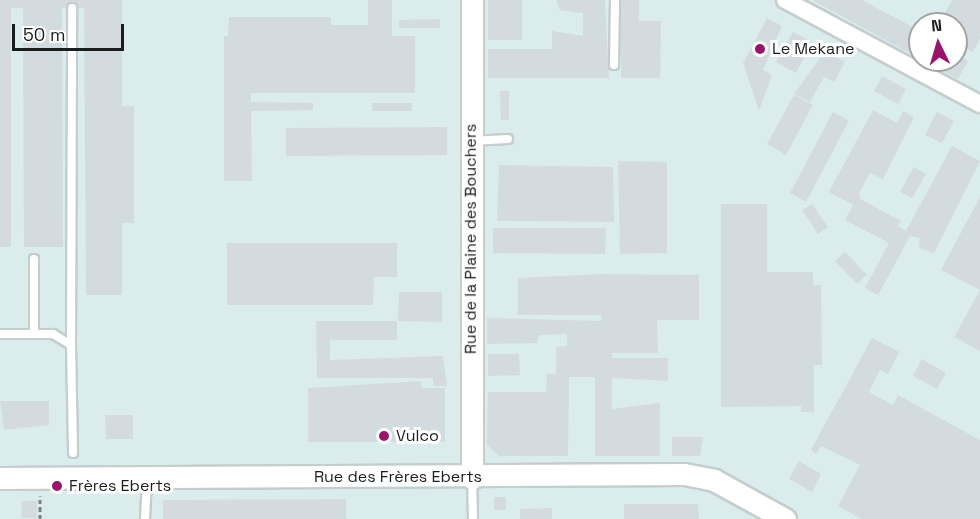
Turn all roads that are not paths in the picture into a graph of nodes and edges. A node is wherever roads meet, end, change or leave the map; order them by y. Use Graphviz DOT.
graph roads {
  1 [pos="472,0"];
  2 [pos="615,0"];
  3 [pos="785,0"];
  4 [pos="72,8"];
  5 [pos="614,65"];
  6 [pos="980,104"];
  7 [pos="508,139"];
  8 [pos="471,141"];
  9 [pos="34,260"];
  10 [pos="34,333"];
  11 [pos="0,334"];
  12 [pos="71,345"];
  13 [pos="73,453"];
  14 [pos="0,478"];
  15 [pos="147,478"];
  16 [pos="472,478"];
  17 [pos="145,519"];
  18 [pos="473,519"];
  19 [pos="785,519"];
  1 -- 8 [label="street, Rue de la Plaine des Bouchers"];
  2 -- 5 [label="lane"];
  3 -- 6 [label="street"];
  4 -- 12 [label="lane"];
  7 -- 8 [label="lane"];
  8 -- 16 [label="street, Rue de la Plaine des Bouchers"];
  9 -- 10 [label="lane"];
  10 -- 11 [label="lane"];
  10 -- 12 [label="lane"];
  12 -- 13 [label="lane"];
  14 -- 15 [label="street, Rue des Frères Eberts"];
  15 -- 16 [label="street, Rue des Frères Eberts"];
  15 -- 17 [label="lane"];
  16 -- 18 [label="lane"];
  16 -- 19 [label="street, Rue des Frères Eberts"];
}
